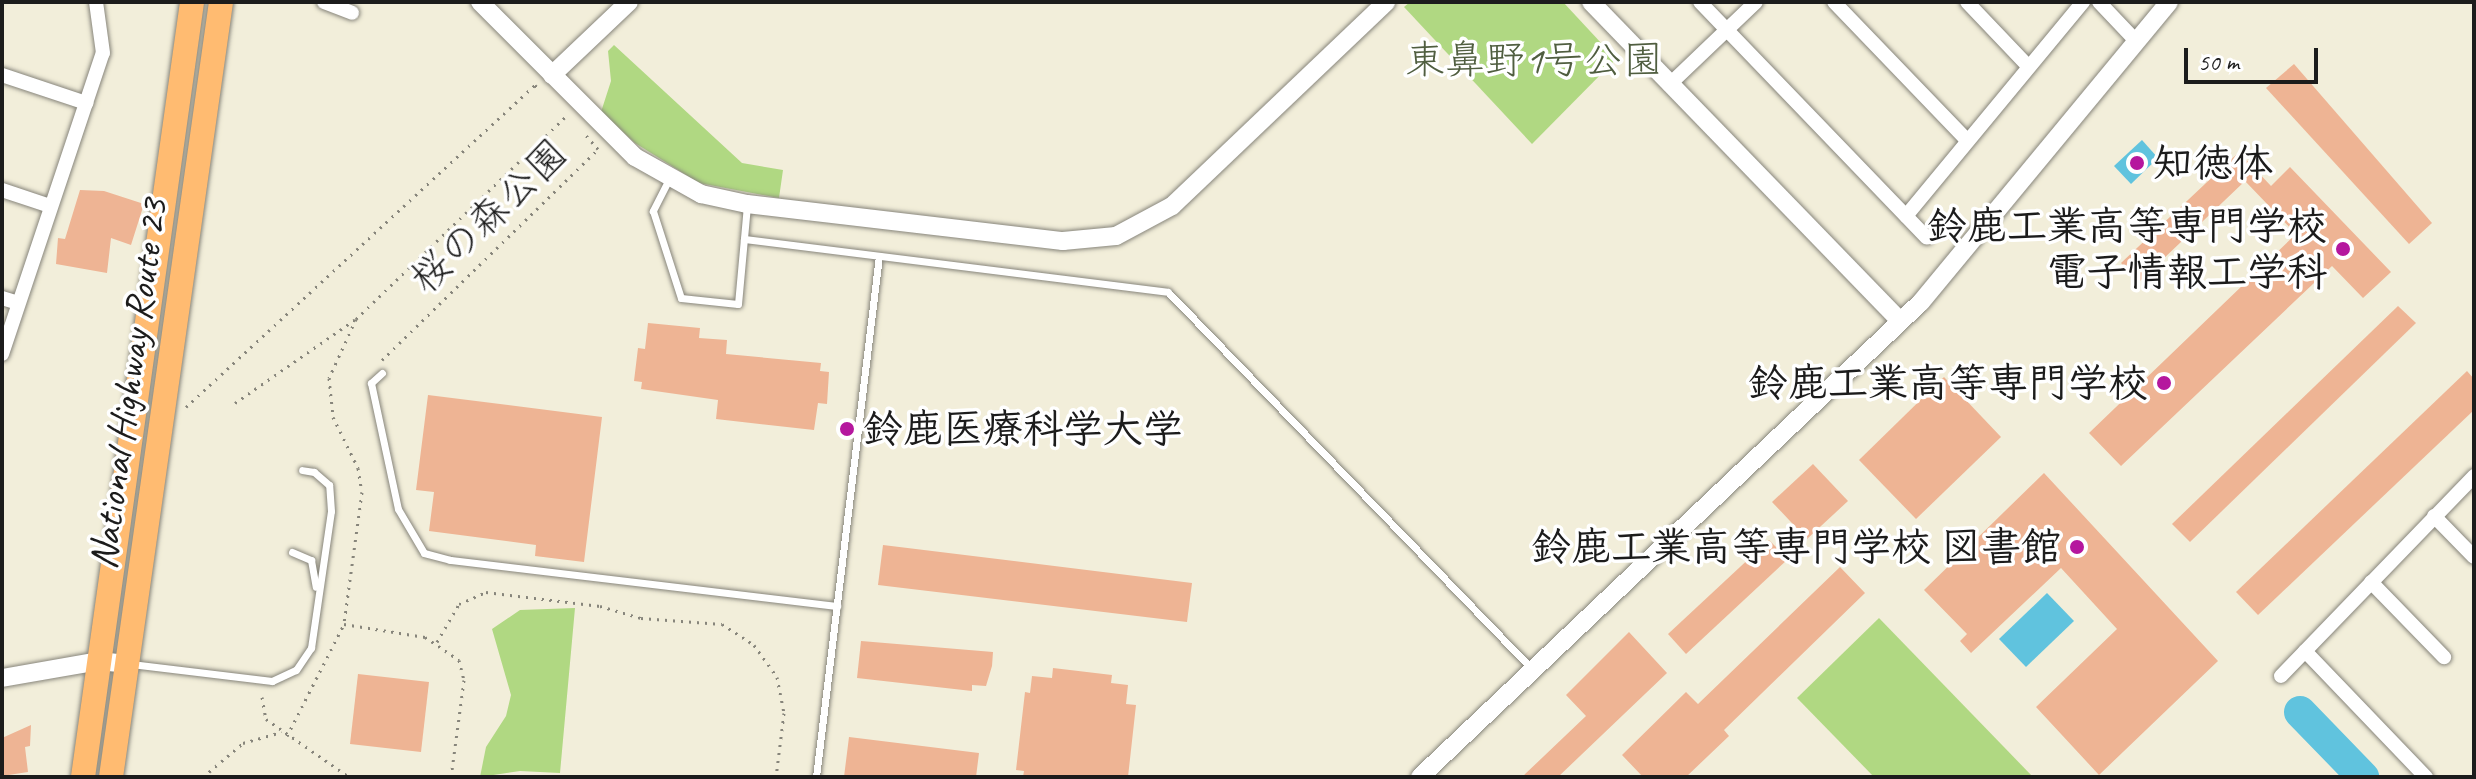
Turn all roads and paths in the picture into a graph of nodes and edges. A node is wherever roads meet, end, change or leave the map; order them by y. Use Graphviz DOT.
graph roads {
  1 [pos="96,2"];
  2 [pos="192,2"];
  3 [pos="221,2"];
  4 [pos="324,2"];
  5 [pos="480,2"];
  6 [pos="629,2"];
  7 [pos="1386,2"];
  8 [pos="1591,2"];
  9 [pos="1700,2"];
  10 [pos="1756,2"];
  11 [pos="1834,2"];
  12 [pos="1967,2"];
  13 [pos="2083,2"];
  14 [pos="2099,2"];
  15 [pos="2169,2"];
  16 [pos="352,13"];
  17 [pos="1726,30"];
  18 [pos="2135,40"];
  19 [pos="2028,66"];
  20 [pos="2,75"];
  21 [pos="552,75"];
  22 [pos="1669,85"];
  23 [pos="543,93"];
  24 [pos="86,103"];
  25 [pos="559,109"];
  26 [pos="568,114"];
  27 [pos="574,123"];
  28 [pos="581,130"];
  29 [pos="1967,140"];
  30 [pos="669,179"];
  31 [pos="2,190"];
  32 [pos="747,204"];
  33 [pos="50,206"];
  34 [pos="1906,216"];
  35 [pos="1927,238"];
  36 [pos="744,239"];
  37 [pos="879,256"];
  38 [pos="2,298"];
  39 [pos="18,303"];
  40 [pos="356,319"];
  41 [pos="1900,321"];
  42 [pos="2,354"];
  43 [pos="372,369"];
  44 [pos="382,373"];
  45 [pos="235,403"];
  46 [pos="181,407"];
  47 [pos="302,470"];
  48 [pos="2474,476"];
  49 [pos="2434,516"];
  50 [pos="292,552"];
  51 [pos="2474,557"];
  52 [pos="2371,582"];
  53 [pos="837,606"];
  54 [pos="316,609"];
  55 [pos="344,624"];
  56 [pos="437,642"];
  57 [pos="2305,651"];
  58 [pos="2444,657"];
  59 [pos="99,661"];
  60 [pos="129,664"];
  61 [pos="1532,669"];
  62 [pos="2281,676"];
  63 [pos="2,678"];
  64 [pos="262,697"];
  65 [pos="281,732"];
  66 [pos="287,736"];
  67 [pos="83,777"];
  68 [pos="111,777"];
  69 [pos="203,777"];
  70 [pos="349,777"];
  71 [pos="451,777"];
  72 [pos="776,777"];
  73 [pos="816,777"];
  74 [pos="1420,777"];
  75 [pos="2426,777"];
  1 -- 24 [label="street"];
  2 -- 59 [label="highway, National Highway Route 23"];
  3 -- 60 [label="highway, National Highway Route 23"];
  4 -- 16 [label="street"];
  5 -- 21 [label="street"];
  6 -- 21 [label="street"];
  7 -- 32 [label="street"];
  8 -- 22 [label="street"];
  9 -- 17 [label="street"];
  10 -- 17 [label="street"];
  11 -- 29 [label="street"];
  12 -- 19 [label="street"];
  13 -- 19 [label="street"];
  14 -- 18 [label="street"];
  15 -- 18 [label="street"];
  17 -- 22 [label="street"];
  17 -- 34 [label="street"];
  18 -- 41 [label="street"];
  19 -- 29 [label="street"];
  20 -- 24 [label="street"];
  21 -- 30 [label="street"];
  22 -- 41 [label="street"];
  23 -- 46 [label="path, 桜の森公園"];
  24 -- 33 [label="street"];
  25 -- 26 [label="path, 桜の森公園"];
  26 -- 27 [label="path, 桜の森公園"];
  26 -- 40 [label="path"];
  28 -- 43 [label="path, 桜の森公園"];
  29 -- 34 [label="street"];
  30 -- 32 [label="street"];
  30 -- 36 [label="lane"];
  31 -- 33 [label="street"];
  32 -- 36 [label="lane"];
  33 -- 39 [label="street"];
  34 -- 35 [label="street"];
  36 -- 37 [label="lane"];
  37 -- 53 [label="lane"];
  37 -- 61 [label="lane"];
  38 -- 39 [label="street"];
  39 -- 42 [label="street"];
  40 -- 45 [label="path"];
  40 -- 55 [label="path"];
  41 -- 61 [label="street"];
  44 -- 53 [label="lane"];
  47 -- 54 [label="lane"];
  48 -- 49 [label="street"];
  49 -- 51 [label="street"];
  49 -- 52 [label="street"];
  50 -- 54 [label="lane"];
  52 -- 57 [label="street"];
  52 -- 58 [label="street"];
  53 -- 73 [label="lane"];
  54 -- 60 [label="lane"];
  55 -- 56 [label="path"];
  55 -- 66 [label="path"];
  56 -- 71 [label="path"];
  56 -- 72 [label="path"];
  57 -- 62 [label="street"];
  57 -- 75 [label="street"];
  59 -- 60 [label="street"];
  59 -- 63 [label="street"];
  59 -- 67 [label="highway, National Highway Route 23"];
  60 -- 68 [label="highway, National Highway Route 23"];
  61 -- 74 [label="street"];
  64 -- 65 [label="path"];
  65 -- 66 [label="path"];
  65 -- 69 [label="path"];
  66 -- 70 [label="path"];
}
